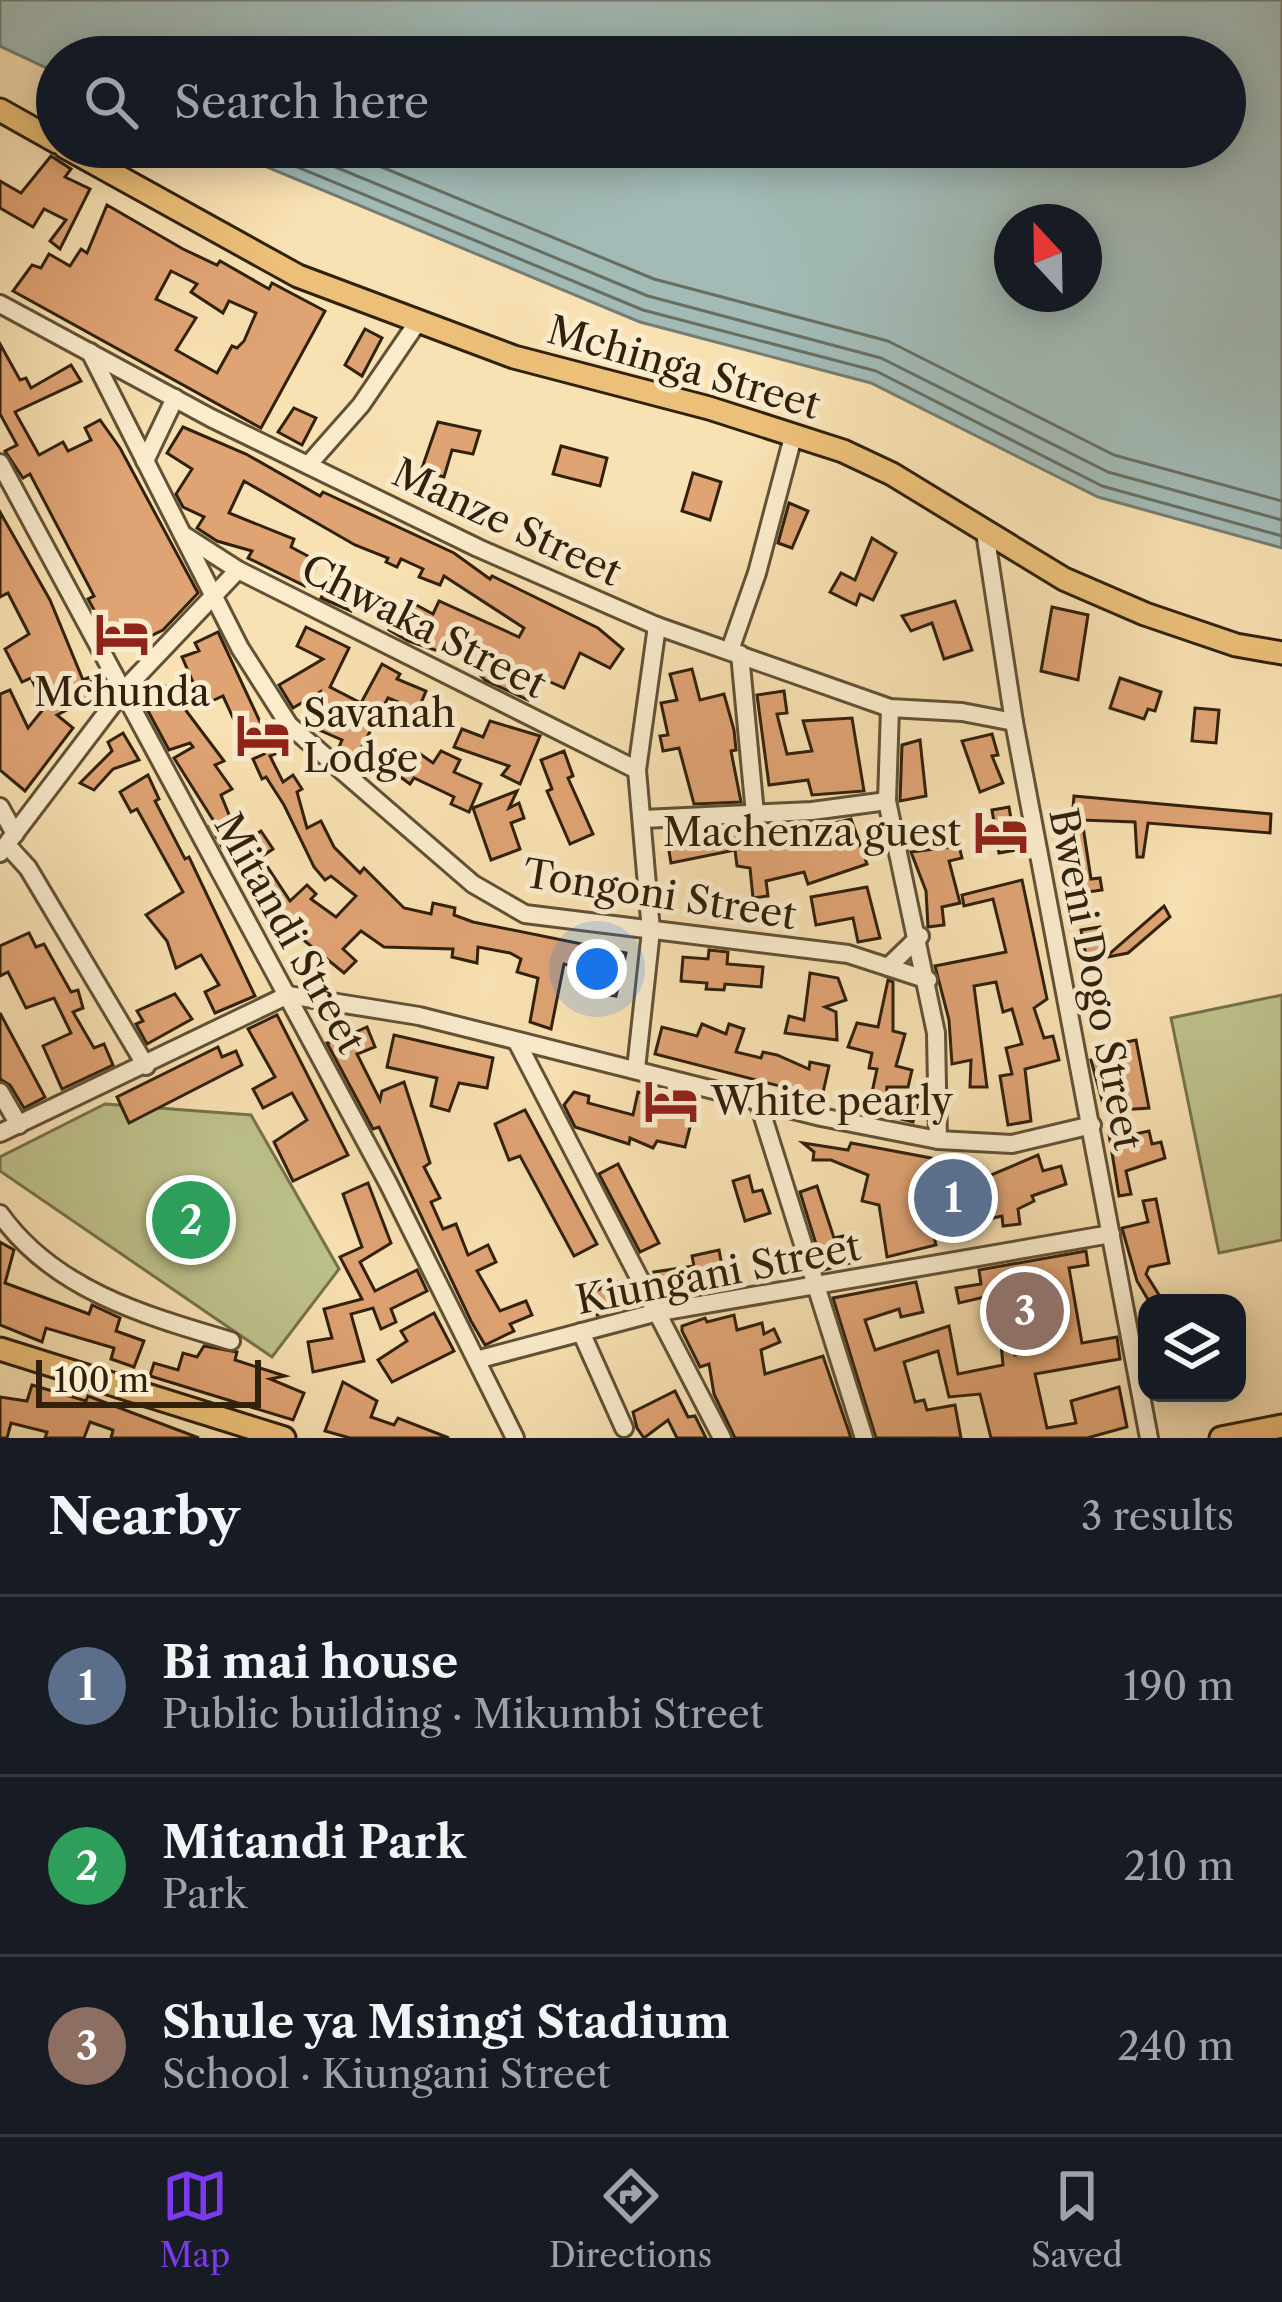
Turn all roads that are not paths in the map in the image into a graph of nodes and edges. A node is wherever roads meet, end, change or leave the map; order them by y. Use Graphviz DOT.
graph roads {
  1 [pos="0,110"];
  2 [pos="36,130"];
  3 [pos="103,168"];
  4 [pos="0,304"];
  5 [pos="418,323"];
  6 [pos="90,352"];
  7 [pos="175,398"];
  8 [pos="794,433"];
  9 [pos="146,460"];
  10 [pos="0,463"];
  11 [pos="308,465"];
  12 [pos="985,532"];
  13 [pos="184,536"];
  14 [pos="238,571"];
  15 [pos="216,597"];
  16 [pos="657,626"];
  17 [pos="735,652"];
  18 [pos="1282,653"];
  19 [pos="123,691"];
  20 [pos="890,708"];
  21 [pos="1014,722"];
  22 [pos="637,770"];
  23 [pos="887,801"];
  24 [pos="0,807"];
  25 [pos="755,814"];
  26 [pos="643,818"];
  27 [pos="7,844"];
  28 [pos="651,931"];
  29 [pos="920,936"];
  30 [pos="888,967"];
  31 [pos="928,980"];
  32 [pos="288,995"];
  33 [pos="517,1042"];
  34 [pos="146,1066"];
  35 [pos="636,1069"];
  36 [pos="0,1092"];
  37 [pos="757,1098"];
  38 [pos="19,1125"];
  39 [pos="1092,1126"];
  40 [pos="0,1133"];
  41 [pos="938,1139"];
  42 [pos="0,1214"];
  43 [pos="1111,1234"];
  44 [pos="816,1285"];
  45 [pos="654,1313"];
  46 [pos="580,1333"];
  47 [pos="230,1341"];
  48 [pos="0,1349"];
  49 [pos="480,1359"];
  50 [pos="1282,1426"];
  51 [pos="624,1428"];
  52 [pos="284,1438"];
  53 [pos="515,1438"];
  54 [pos="722,1438"];
  55 [pos="865,1438"];
  56 [pos="1148,1438"];
  57 [pos="1221,1438"];
  1 -- 2 [label="main road"];
  3 -- 5 [label="main road, Mchinga Street"];
  4 -- 6 [label="street, Manze Street"];
  5 -- 8 [label="main road, Mchinga Street"];
  5 -- 11 [label="street"];
  6 -- 7 [label="street, Manze Street"];
  6 -- 9 [label="street, Tongoni Street"];
  7 -- 9 [label="street"];
  7 -- 11 [label="street, Manze Street"];
  8 -- 12 [label="main road, Mchinga Street"];
  8 -- 17 [label="street"];
  9 -- 13 [label="street, Tongoni Street"];
  10 -- 19 [label="street, Mitandi Street"];
  11 -- 16 [label="street, Manze Street"];
  12 -- 18 [label="main road, Mchinga Street"];
  12 -- 21 [label="street, Bweni Dogo Street"];
  13 -- 14 [label="street, Chwaka Street"];
  13 -- 15 [label="street, Tongoni Street"];
  14 -- 15 [label="street"];
  14 -- 22 [label="street, Chwaka Street"];
  15 -- 19 [label="street"];
  15 -- 28 [label="street, Tongoni Street"];
  16 -- 17 [label="street, Manze Street"];
  16 -- 22 [label="street"];
  17 -- 20 [label="street, Manze Street"];
  17 -- 25 [label="street"];
  19 -- 27 [label="street"];
  19 -- 32 [label="street, Mitandi Street"];
  20 -- 21 [label="street, Manze Street"];
  20 -- 23 [label="street"];
  21 -- 39 [label="street, Bweni Dogo Street"];
  22 -- 26 [label="street"];
  23 -- 25 [label="street"];
  23 -- 29 [label="street"];
  24 -- 27 [label="street"];
  25 -- 26 [label="street"];
  26 -- 28 [label="street"];
  27 -- 34 [label="street"];
  28 -- 30 [label="street, Tongoni Street"];
  28 -- 35 [label="street"];
  29 -- 30 [label="street"];
  29 -- 31 [label="street"];
  30 -- 31 [label="street, Tongoni Street"];
  31 -- 41 [label="street"];
  32 -- 33 [label="street"];
  32 -- 34 [label="street"];
  32 -- 49 [label="street, Mitandi Street"];
  33 -- 35 [label="street"];
  33 -- 45 [label="street"];
  34 -- 38 [label="street"];
  35 -- 37 [label="street"];
  36 -- 38 [label="street"];
  37 -- 41 [label="street"];
  37 -- 44 [label="street"];
  38 -- 40 [label="street"];
  39 -- 41 [label="street"];
  39 -- 43 [label="street, Bweni Dogo Street"];
  42 -- 47 [label="street"];
  43 -- 44 [label="street, Kiungani Street"];
  43 -- 56 [label="street, Bweni Dogo Street"];
  44 -- 45 [label="street, Kiungani Street"];
  44 -- 55 [label="street"];
  45 -- 46 [label="street, Kiungani Street"];
  45 -- 54 [label="street"];
  46 -- 49 [label="street, Kiungani Street"];
  46 -- 51 [label="street"];
  48 -- 52 [label="main road"];
  49 -- 53 [label="street, Mitandi Street"];
  50 -- 57 [label="main road"];
}
